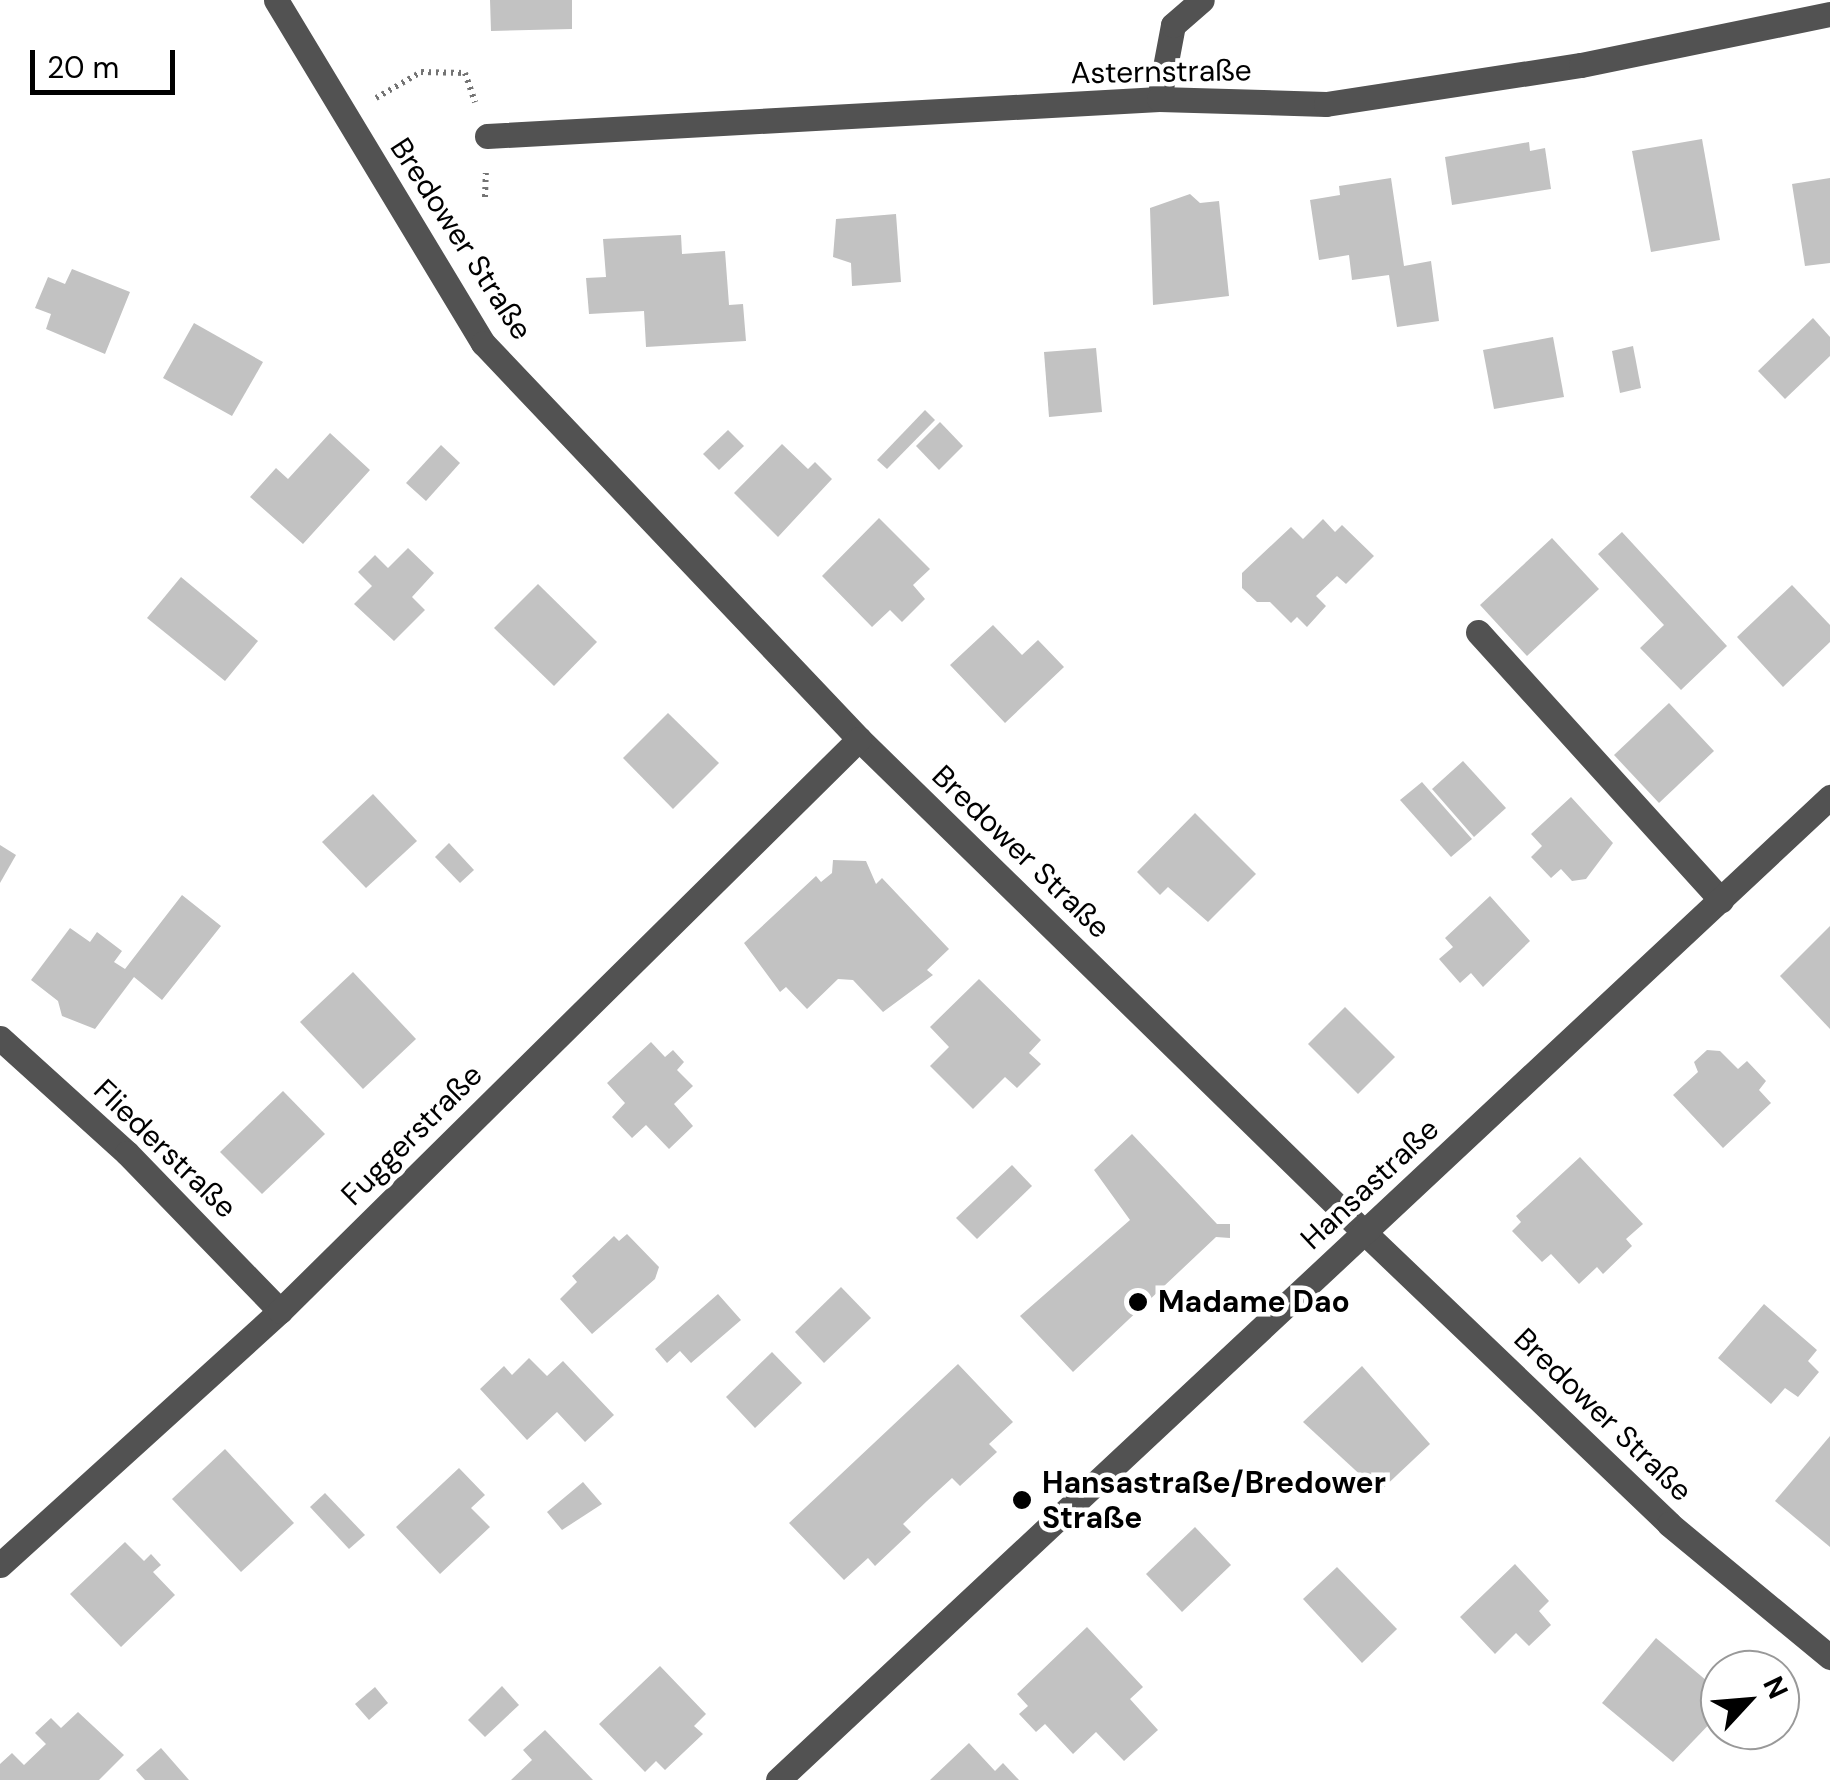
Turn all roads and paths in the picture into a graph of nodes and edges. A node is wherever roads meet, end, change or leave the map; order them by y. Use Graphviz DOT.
graph roads {
  1 [pos="276,0"];
  2 [pos="1202,0"];
  3 [pos="1830,14"];
  4 [pos="1159,100"];
  5 [pos="345,116"];
  6 [pos="487,136"];
  7 [pos="485,196"];
  8 [pos="1478,632"];
  9 [pos="859,739"];
  10 [pos="1830,798"];
  11 [pos="1720,900"];
  12 [pos="0,1038"];
  13 [pos="1365,1233"];
  14 [pos="280,1310"];
  15 [pos="0,1565"];
  16 [pos="1830,1657"];
  17 [pos="778,1780"];
  1 -- 5 [label="street, Bredower Straße"];
  2 -- 4 [label="street"];
  3 -- 4 [label="street, Asternstraße"];
  4 -- 6 [label="street, Asternstraße"];
  5 -- 6 [label="path"];
  5 -- 9 [label="street, Bredower Straße"];
  6 -- 7 [label="path"];
  8 -- 11 [label="street"];
  9 -- 13 [label="street, Bredower Straße"];
  9 -- 14 [label="street, Fuggerstraße"];
  10 -- 11 [label="street, Hansastraße"];
  11 -- 13 [label="street, Hansastraße"];
  12 -- 14 [label="street, Fliederstraße"];
  13 -- 16 [label="street, Bredower Straße"];
  13 -- 17 [label="street, Hansastraße"];
  14 -- 15 [label="street, Fuggerstraße"];
}
